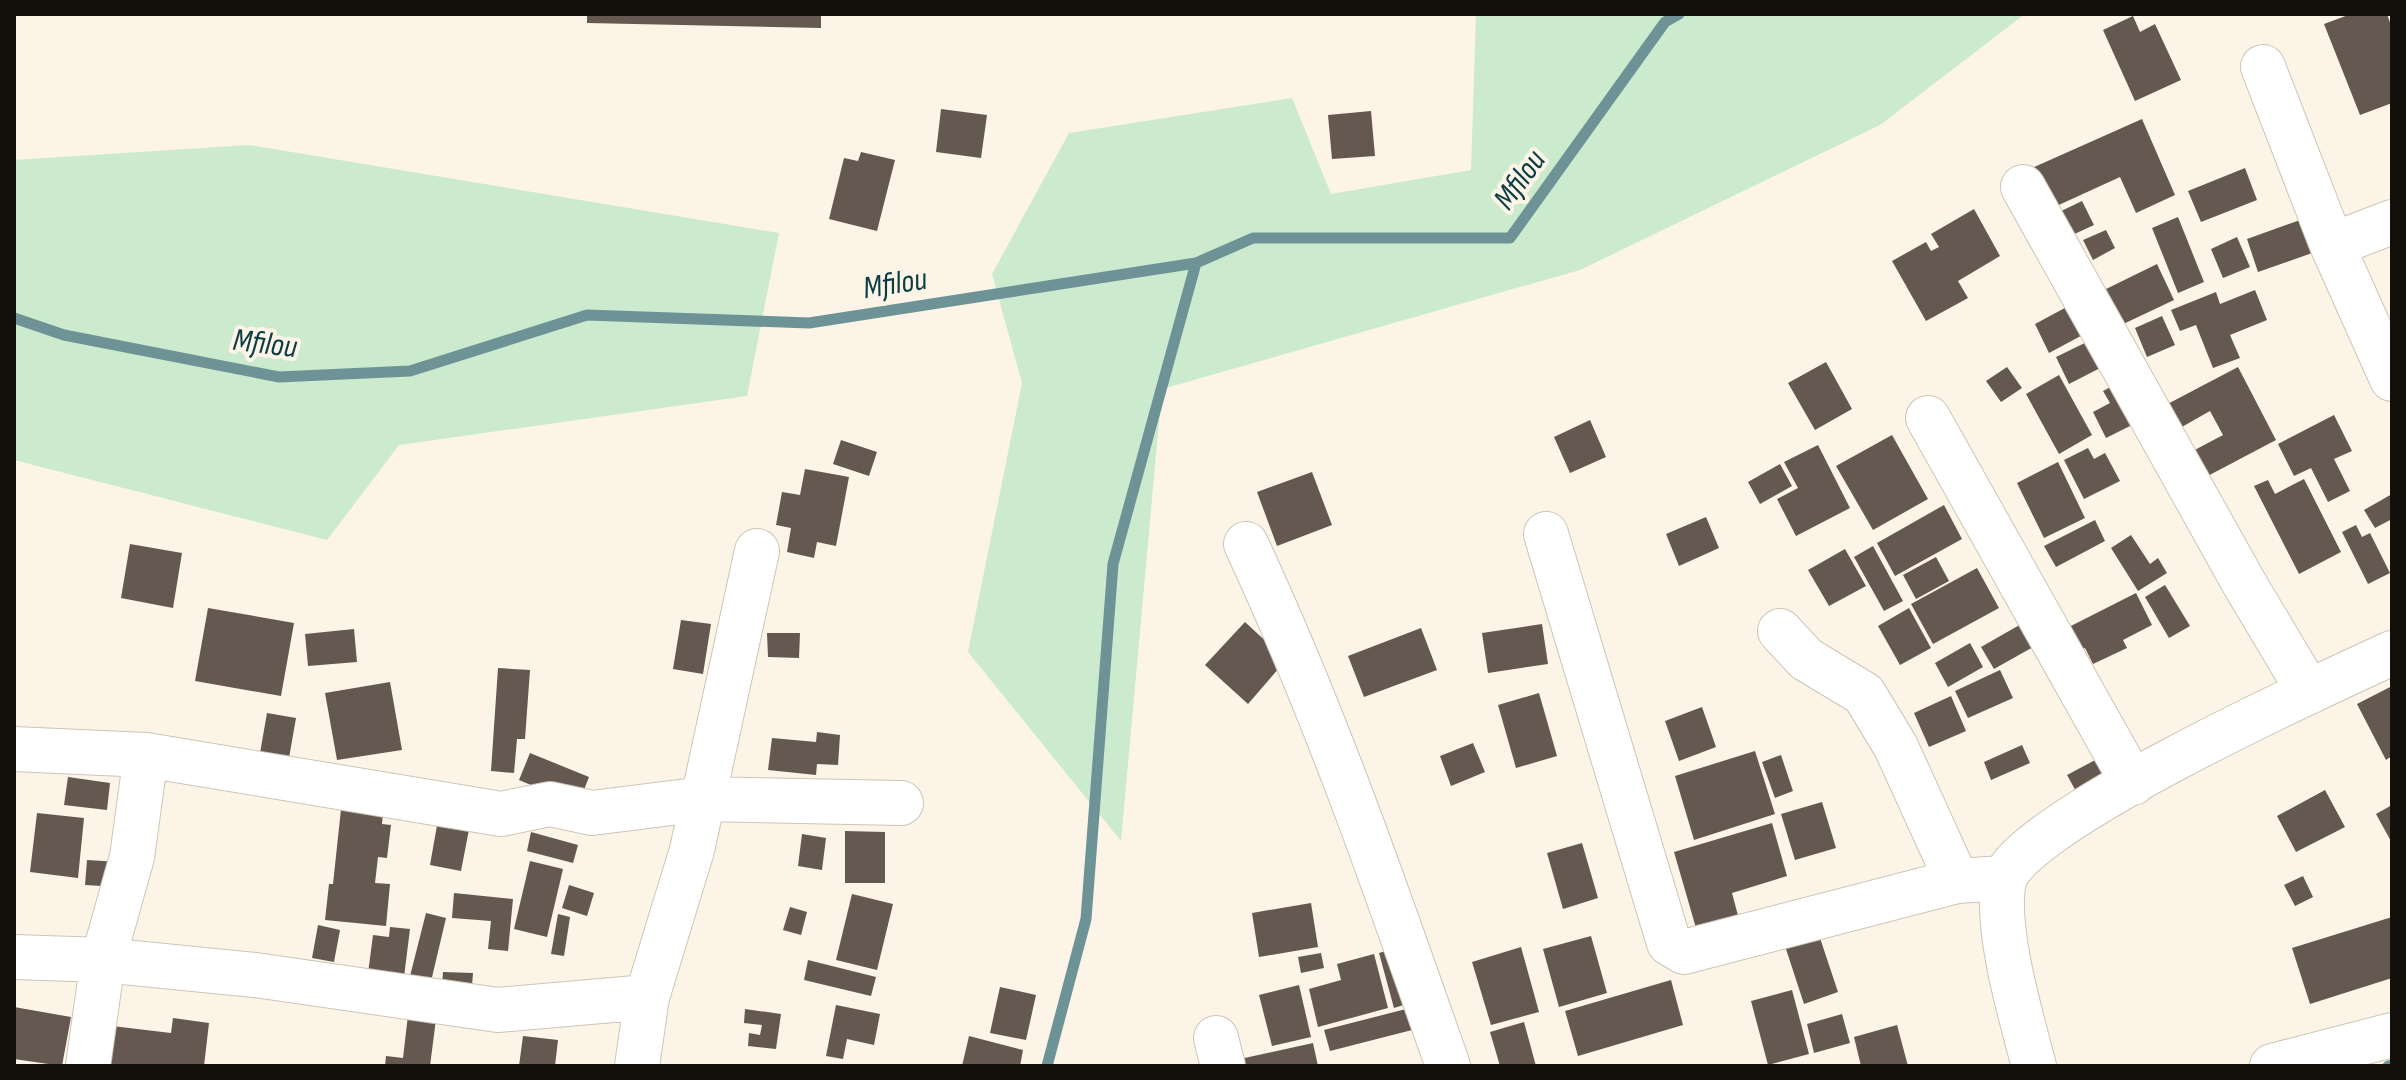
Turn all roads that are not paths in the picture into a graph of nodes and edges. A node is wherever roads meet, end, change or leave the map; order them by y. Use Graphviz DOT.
graph roads {
  1 [pos="2263,67"];
  2 [pos="2023,187"];
  3 [pos="2392,222"];
  4 [pos="2332,245"];
  5 [pos="2392,379"];
  6 [pos="1928,418"];
  7 [pos="1546,534"];
  8 [pos="1246,544"];
  9 [pos="757,551"];
  10 [pos="1780,631"];
  11 [pos="2392,653"];
  12 [pos="2309,692"];
  13 [pos="14,749"];
  14 [pos="146,755"];
  15 [pos="2133,783"];
  16 [pos="703,799"];
  17 [pos="901,803"];
  18 [pos="2004,878"];
  19 [pos="1957,881"];
  20 [pos="14,957"];
  21 [pos="103,960"];
  22 [pos="647,997"];
  23 [pos="2392,1035"];
  24 [pos="88,1066"];
  25 [pos="637,1066"];
  26 [pos="1448,1066"];
  27 [pos="2034,1066"];
  28 [pos="2272,1066"];
  1 -- 4 [label="street"];
  2 -- 12 [label="street"];
  3 -- 4 [label="street"];
  4 -- 5 [label="street"];
  6 -- 15 [label="street"];
  7 -- 19 [label="street"];
  8 -- 26 [label="street"];
  9 -- 16 [label="street"];
  10 -- 19 [label="street"];
  11 -- 12 [label="street"];
  12 -- 15 [label="street"];
  13 -- 14 [label="street"];
  14 -- 16 [label="street"];
  14 -- 21 [label="street"];
  15 -- 18 [label="street"];
  16 -- 17 [label="street"];
  16 -- 22 [label="street"];
  18 -- 19 [label="street"];
  18 -- 27 [label="street"];
  20 -- 21 [label="street"];
  21 -- 22 [label="street"];
  21 -- 24 [label="street"];
  22 -- 25 [label="street"];
  23 -- 28 [label="street"];
}
